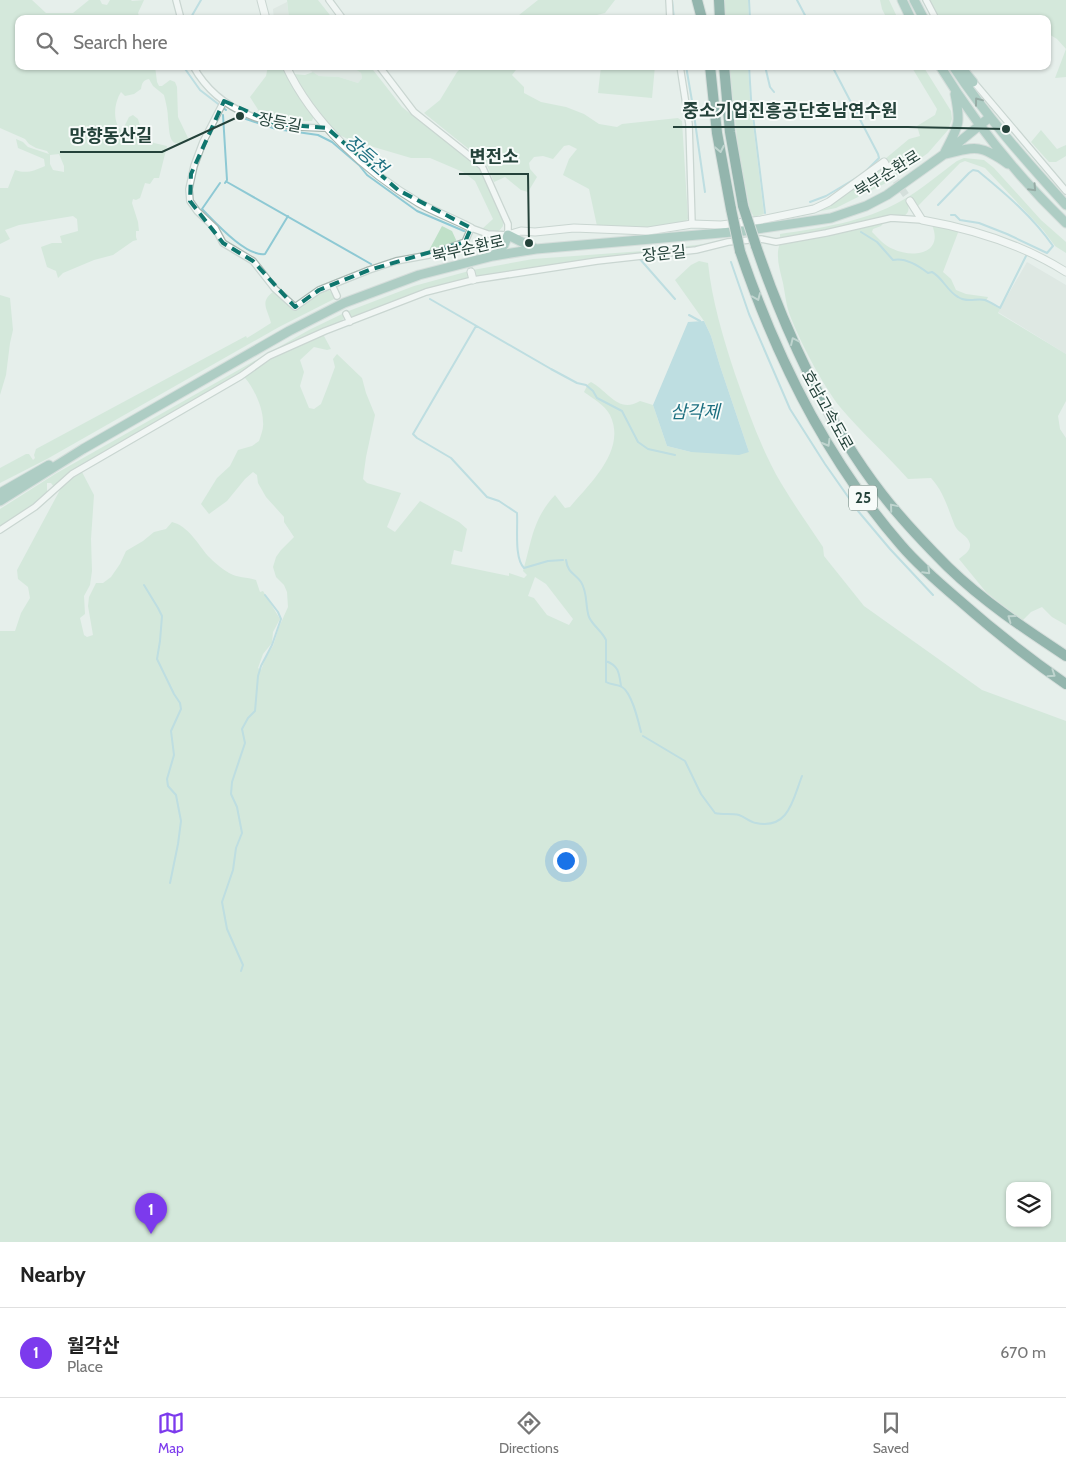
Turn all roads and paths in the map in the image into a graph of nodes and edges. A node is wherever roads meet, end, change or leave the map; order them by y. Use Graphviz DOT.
graph roads {
  1 [pos="176,0"];
  2 [pos="261,0"];
  3 [pos="329,0"];
  4 [pos="669,0"];
  5 [pos="697,0"];
  6 [pos="704,0"];
  7 [pos="719,0"];
  8 [pos="914,0"];
  9 [pos="926,0"];
  10 [pos="902,1"];
  11 [pos="180,15"];
  12 [pos="265,15"];
  13 [pos="340,15"];
  14 [pos="670,15"];
  15 [pos="702,15"];
  16 [pos="703,15"];
  17 [pos="720,15"];
  18 [pos="909,15"];
  19 [pos="922,15"];
  20 [pos="934,15"];
  21 [pos="195,70"];
  22 [pos="288,70"];
  23 [pos="382,70"];
  24 [pos="681,70"];
  25 [pos="710,70"];
  26 [pos="724,70"];
  27 [pos="942,70"];
  28 [pos="956,70"];
  29 [pos="964,70"];
  30 [pos="973,82"];
  31 [pos="955,91"];
  32 [pos="222,105"];
  33 [pos="990,117"];
  34 [pos="981,125"];
  35 [pos="328,128"];
  36 [pos="944,155"];
  37 [pos="1015,170"];
  38 [pos="890,172"];
  39 [pos="1066,191"];
  40 [pos="910,201"];
  41 [pos="1066,205"];
  42 [pos="922,220"];
  43 [pos="1066,223"];
  44 [pos="692,224"];
  45 [pos="471,228"];
  46 [pos="508,235"];
  47 [pos="536,249"];
  48 [pos="493,256"];
  49 [pos="471,272"];
  50 [pos="1066,272"];
  51 [pos="474,280"];
  52 [pos="332,285"];
  53 [pos="337,296"];
  54 [pos="346,314"];
  55 [pos="350,322"];
  56 [pos="83,449"];
  57 [pos="28,476"];
  58 [pos="0,488"];
  59 [pos="0,493"];
  60 [pos="0,503"];
  61 [pos="0,530"];
  62 [pos="1066,656"];
  63 [pos="1066,684"];
  1 -- 11 [label="street"];
  2 -- 12 [label="street"];
  3 -- 13 [label="street"];
  4 -- 14 [label="street"];
  5 -- 15 [label="highway"];
  6 -- 16 [label="highway"];
  7 -- 17 [label="highway"];
  8 -- 19 [label="main road"];
  9 -- 20 [label="street"];
  10 -- 18 [label="main road"];
  21 -- 32 [label="street, 장등길"];
  22 -- 35 [label="street, 장운길"];
  23 -- 46 [label="street"];
  24 -- 44 [label="street, 장운길"];
  25 -- 63 [label="highway, 호남고속도로 / 25, one-way, bridge"];
  62 -- 26 [label="highway, 호남고속도로 / 25, one-way, bridge"];
  27 -- 31 [label="main road"];
  33 -- 28 [label="main road, one-way"];
  29 -- 30 [label="main road"];
  30 -- 39 [label="street"];
  31 -- 34 [label="main road"];
  31 -- 36 [label="main road"];
  32 -- 35 [label="street, 장등길"];
  32 -- 52 [label="street"];
  33 -- 34 [label="main road, 북부순환로"];
  33 -- 41 [label="main road"];
  34 -- 36 [label="main road, 북부순환로"];
  34 -- 37 [label="main road"];
  35 -- 45 [label="street, 장운길"];
  36 -- 37 [label="main road"];
  36 -- 47 [label="main road, 북부순환로"];
  37 -- 43 [label="main road, one-way"];
  38 -- 44 [label="street, 장운길"];
  40 -- 42 [label="street"];
  42 -- 50 [label="street"];
  42 -- 51 [label="street, 장운길"];
  44 -- 46 [label="street, 장운길"];
  45 -- 46 [label="street, 장운길"];
  45 -- 52 [label="street"];
  46 -- 47 [label="main road"];
  46 -- 48 [label="main road"];
  47 -- 48 [label="main road, 북부순환로"];
  48 -- 56 [label="main road, 북부순환로"];
  49 -- 51 [label="street"];
  51 -- 55 [label="street, 장운길"];
  52 -- 53 [label="street"];
  54 -- 55 [label="street"];
  55 -- 61 [label="street, 장운길"];
  56 -- 57 [label="main road"];
  56 -- 60 [label="main road"];
  57 -- 58 [label="main road"];
  57 -- 59 [label="main road"];
}
